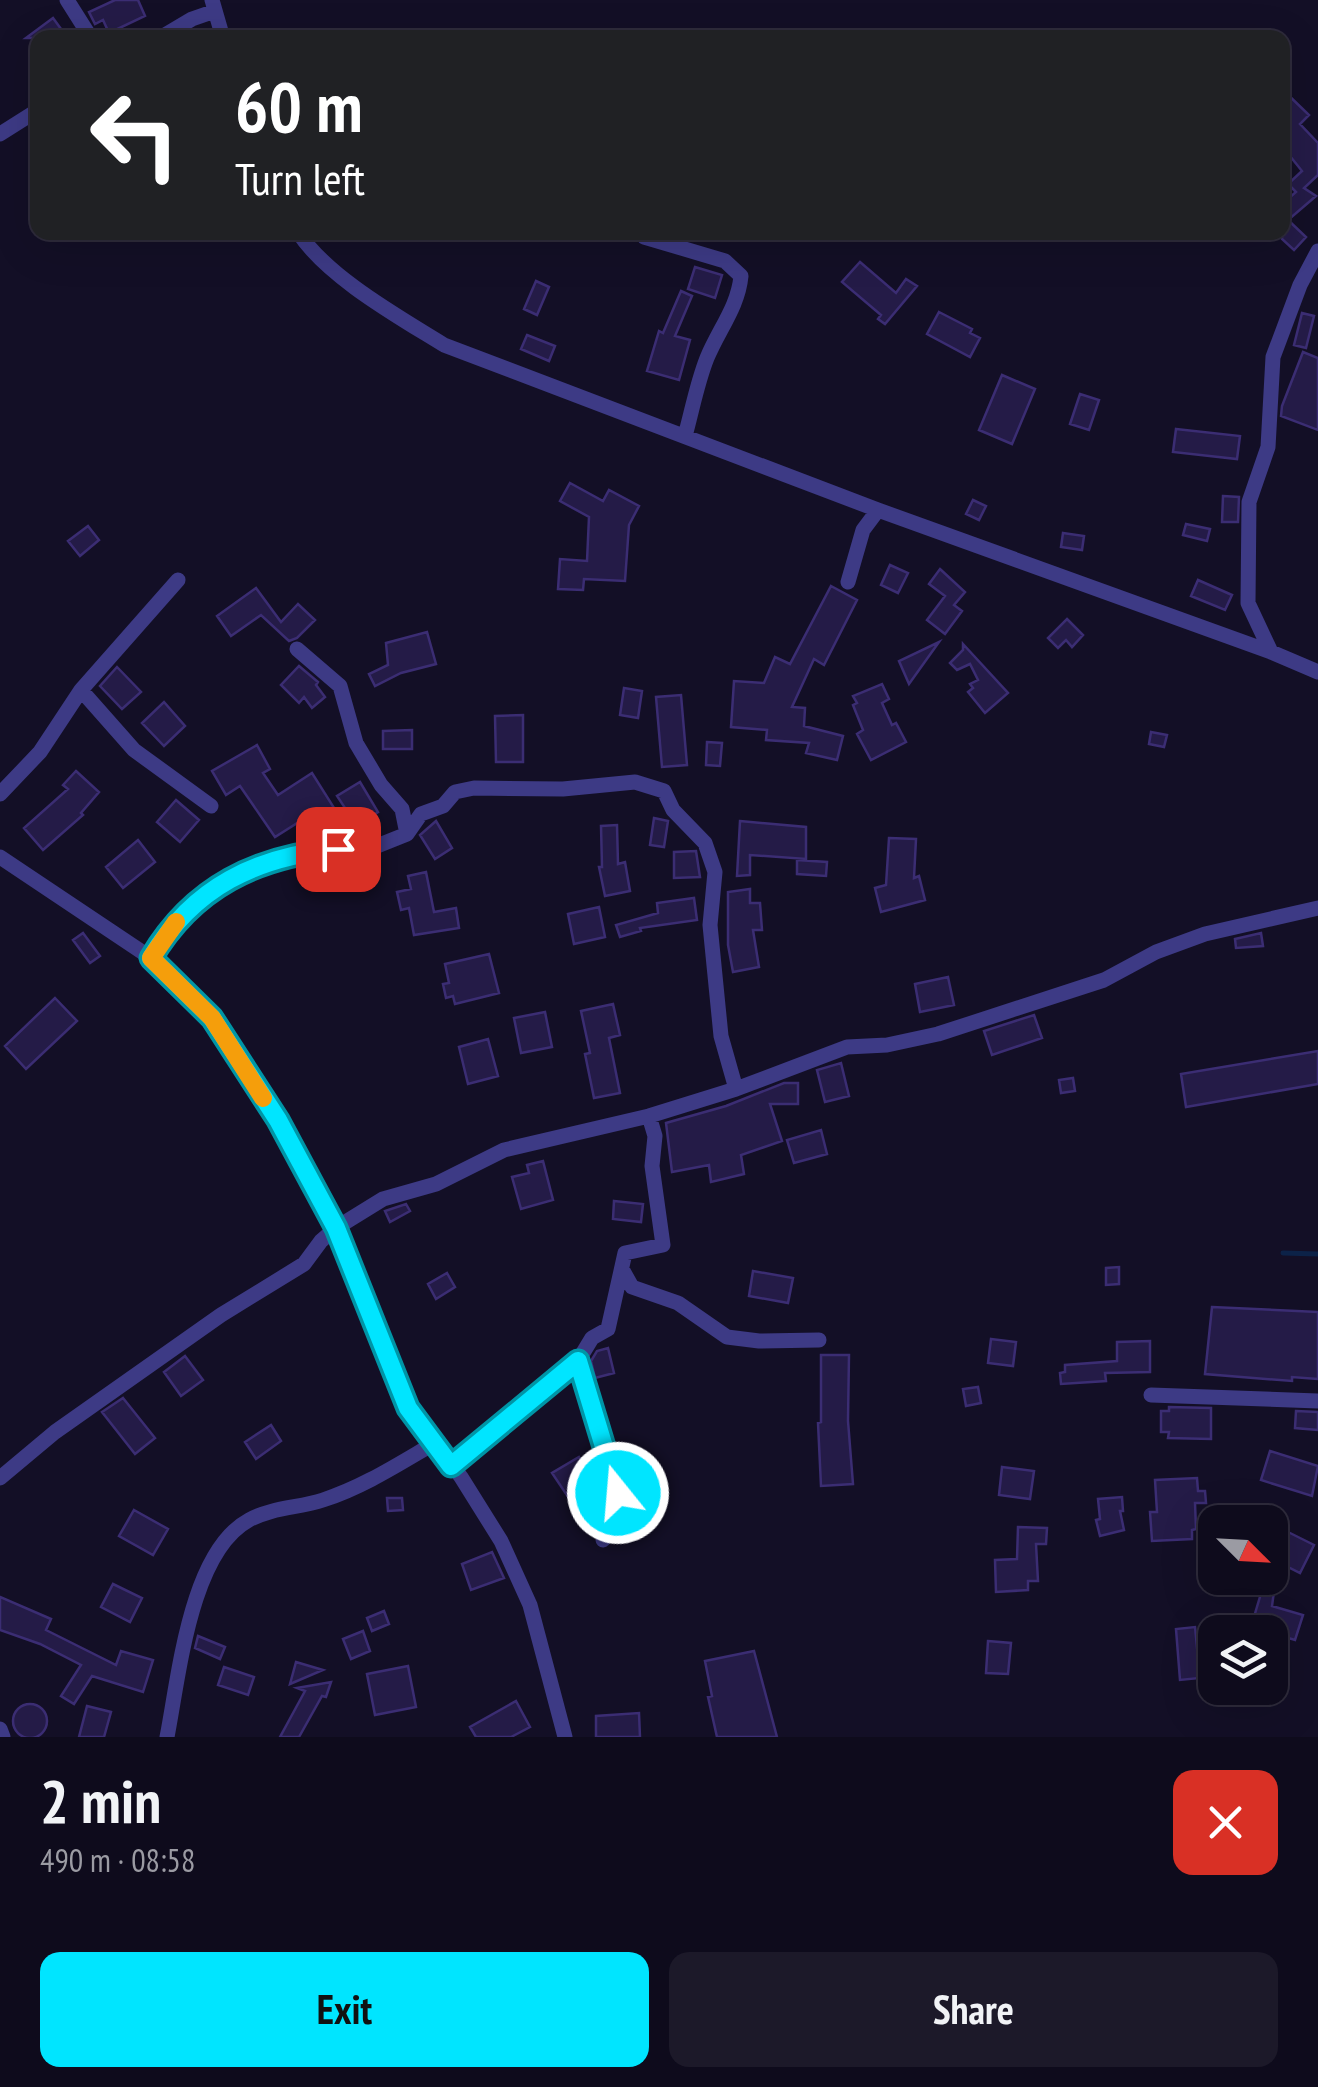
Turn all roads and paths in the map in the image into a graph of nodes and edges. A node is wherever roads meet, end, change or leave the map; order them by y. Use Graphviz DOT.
graph roads {
  1 [pos="67,0"];
  2 [pos="214,6"];
  3 [pos="86,30"];
  4 [pos="173,30"];
  5 [pos="222,30"];
  6 [pos="30,115"];
  7 [pos="0,134"];
  8 [pos="303,240"];
  9 [pos="654,240"];
  10 [pos="1318,250"];
  11 [pos="684,436"];
  12 [pos="878,510"];
  13 [pos="178,580"];
  14 [pos="848,582"];
  15 [pos="297,649"];
  16 [pos="1271,652"];
  17 [pos="1318,672"];
  18 [pos="81,690"];
  19 [pos="0,794"];
  20 [pos="211,806"];
  21 [pos="407,834"];
  22 [pos="0,857"];
  23 [pos="1318,908"];
  24 [pos="151,958"];
  25 [pos="736,1089"];
  26 [pos="650,1116"];
  27 [pos="336,1228"];
  28 [pos="622,1269"];
  29 [pos="819,1340"];
  30 [pos="578,1361"];
  31 [pos="1150,1395"];
  32 [pos="1318,1401"];
  33 [pos="433,1444"];
  34 [pos="451,1466"];
  35 [pos="0,1478"];
  36 [pos="603,1540"];
  37 [pos="0,1730"];
  38 [pos="3,1737"];
  39 [pos="167,1737"];
  40 [pos="565,1737"];
  1 -- 3 [label="street"];
  2 -- 4 [label="street"];
  2 -- 5 [label="street"];
  6 -- 7 [label="street"];
  8 -- 11 [label="street"];
  9 -- 11 [label="street"];
  10 -- 16 [label="street"];
  11 -- 12 [label="street"];
  12 -- 14 [label="street"];
  12 -- 16 [label="street"];
  13 -- 18 [label="street"];
  15 -- 21 [label="street"];
  16 -- 17 [label="street"];
  18 -- 19 [label="street"];
  18 -- 20 [label="street"];
  21 -- 24 [label="street"];
  21 -- 25 [label="street"];
  22 -- 24 [label="street"];
  23 -- 25 [label="street"];
  24 -- 27 [label="street"];
  25 -- 26 [label="street"];
  26 -- 27 [label="street"];
  26 -- 28 [label="street"];
  27 -- 33 [label="street"];
  27 -- 35 [label="street"];
  28 -- 29 [label="street"];
  28 -- 30 [label="street"];
  30 -- 34 [label="street"];
  30 -- 36 [label="street"];
  31 -- 32 [label="street"];
  33 -- 34 [label="street"];
  33 -- 39 [label="street"];
  34 -- 40 [label="street"];
  37 -- 38 [label="street"];
}
